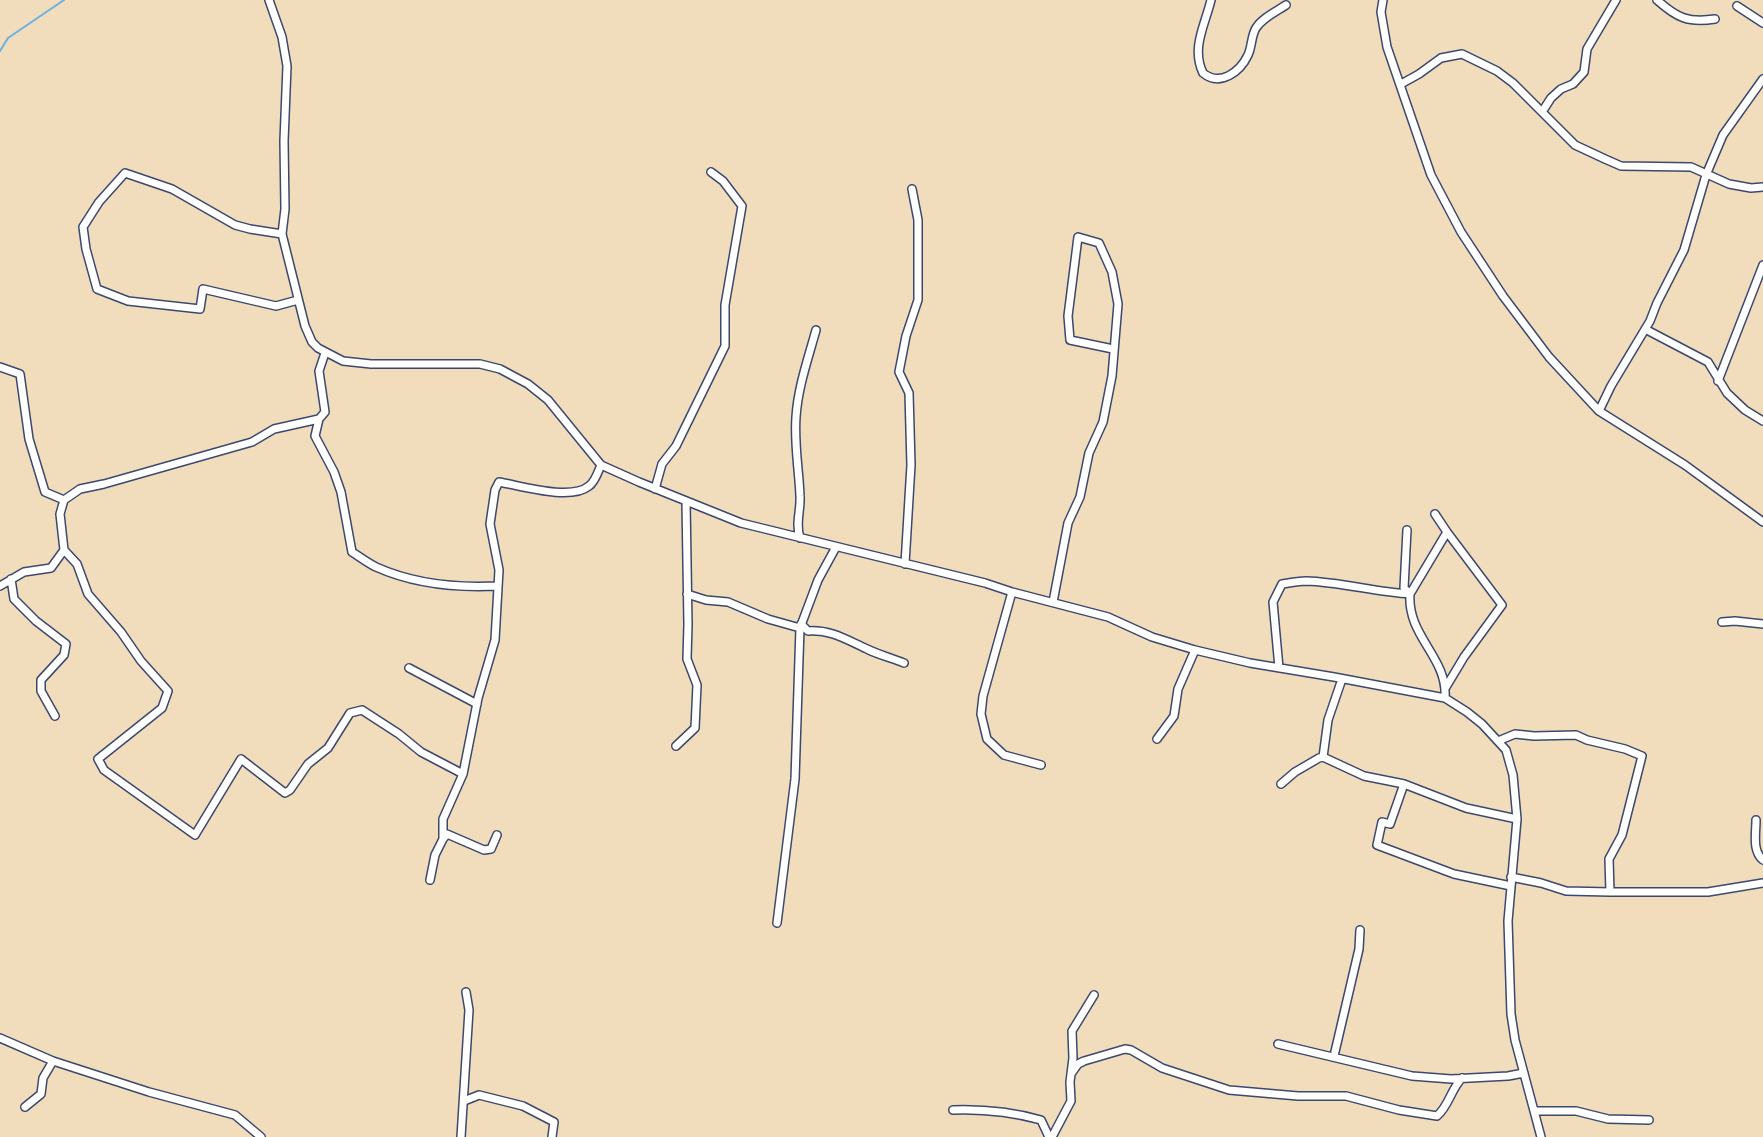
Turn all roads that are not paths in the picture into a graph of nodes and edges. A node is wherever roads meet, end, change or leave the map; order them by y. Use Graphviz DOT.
graph roads {
  1 [pos="269,0"];
  2 [pos="1211,0"];
  3 [pos="1383,0"];
  4 [pos="1616,0"];
  5 [pos="1657,0"];
  6 [pos="1286,5"];
  7 [pos="1737,6"];
  8 [pos="1715,19"];
  9 [pos="1763,23"];
  10 [pos="1763,79"];
  11 [pos="1401,84"];
  12 [pos="1542,112"];
  13 [pos="711,172"];
  14 [pos="1706,175"];
  15 [pos="1763,187"];
  16 [pos="912,189"];
  17 [pos="282,234"];
  18 [pos="1763,266"];
  19 [pos="298,300"];
  20 [pos="1645,329"];
  21 [pos="816,330"];
  22 [pos="1113,349"];
  23 [pos="325,353"];
  24 [pos="0,367"];
  25 [pos="1718,381"];
  26 [pos="1599,411"];
  27 [pos="319,419"];
  28 [pos="1763,421"];
  29 [pos="601,465"];
  30 [pos="655,489"];
  31 [pos="64,500"];
  32 [pos="686,502"];
  33 [pos="1435,514"];
  34 [pos="1763,522"];
  35 [pos="1407,530"];
  36 [pos="1447,531"];
  37 [pos="800,538"];
  38 [pos="836,547"];
  39 [pos="64,550"];
  40 [pos="905,564"];
  41 [pos="11,579"];
  42 [pos="0,586"];
  43 [pos="497,586"];
  44 [pos="1012,592"];
  45 [pos="687,594"];
  46 [pos="1410,594"];
  47 [pos="1053,602"];
  48 [pos="1722,622"];
  49 [pos="1763,624"];
  50 [pos="800,626"];
  51 [pos="1195,650"];
  52 [pos="904,663"];
  53 [pos="409,668"];
  54 [pos="1279,668"];
  55 [pos="1342,679"];
  56 [pos="1446,687"];
  57 [pos="1445,699"];
  58 [pos="477,704"];
  59 [pos="56,716"];
  60 [pos="1157,739"];
  61 [pos="1498,741"];
  62 [pos="676,746"];
  63 [pos="1323,758"];
  64 [pos="1041,765"];
  65 [pos="463,774"];
  66 [pos="1281,784"];
  67 [pos="1404,784"];
  68 [pos="1517,819"];
  69 [pos="1756,820"];
  70 [pos="496,835"];
  71 [pos="444,839"];
  72 [pos="1763,861"];
  73 [pos="1511,877"];
  74 [pos="430,880"];
  75 [pos="1763,883"];
  76 [pos="1511,886"];
  77 [pos="1610,892"];
  78 [pos="777,923"];
  79 [pos="1360,930"];
  80 [pos="466,992"];
  81 [pos="1094,995"];
  82 [pos="0,1038"];
  83 [pos="1278,1044"];
  84 [pos="1334,1056"];
  85 [pos="53,1061"];
  86 [pos="1524,1073"];
  87 [pos="1071,1074"];
  88 [pos="1462,1077"];
  89 [pos="464,1101"];
  90 [pos="25,1107"];
  91 [pos="953,1110"];
  92 [pos="1534,1111"];
  93 [pos="1649,1120"];
  94 [pos="261,1137"];
  95 [pos="461,1137"];
  96 [pos="552,1137"];
  97 [pos="1050,1137"];
  98 [pos="1541,1137"];
  1 -- 17 [label="street"];
  2 -- 6 [label="street"];
  3 -- 11 [label="street"];
  4 -- 12 [label="street"];
  5 -- 8 [label="street"];
  7 -- 9 [label="street"];
  10 -- 14 [label="street"];
  11 -- 12 [label="street"];
  11 -- 26 [label="street"];
  12 -- 14 [label="street"];
  13 -- 30 [label="street"];
  14 -- 15 [label="street"];
  14 -- 20 [label="street"];
  16 -- 40 [label="street"];
  17 -- 19 [label="street"];
  17 -- 19 [label="street"];
  18 -- 25 [label="street"];
  19 -- 23 [label="street"];
  20 -- 25 [label="street"];
  20 -- 26 [label="street"];
  21 -- 37 [label="street"];
  22 -- 22 [label="street"];
  22 -- 47 [label="street"];
  23 -- 27 [label="street"];
  23 -- 29 [label="street"];
  24 -- 31 [label="street"];
  25 -- 28 [label="street"];
  26 -- 34 [label="street"];
  27 -- 31 [label="street"];
  27 -- 43 [label="street"];
  29 -- 30 [label="street"];
  29 -- 43 [label="street"];
  30 -- 32 [label="street"];
  31 -- 39 [label="street"];
  32 -- 37 [label="street"];
  32 -- 45 [label="street"];
  33 -- 36 [label="street"];
  35 -- 46 [label="street"];
  36 -- 46 [label="street"];
  36 -- 56 [label="street"];
  37 -- 38 [label="street"];
  38 -- 40 [label="street"];
  38 -- 50 [label="street"];
  39 -- 41 [label="street"];
  39 -- 65 [label="street"];
  40 -- 44 [label="street"];
  41 -- 42 [label="street"];
  41 -- 59 [label="street"];
  43 -- 58 [label="street"];
  44 -- 47 [label="street"];
  44 -- 64 [label="street"];
  45 -- 50 [label="street"];
  45 -- 62 [label="street"];
  46 -- 54 [label="street"];
  46 -- 56 [label="street"];
  47 -- 51 [label="street"];
  48 -- 49 [label="street"];
  50 -- 52 [label="street"];
  50 -- 78 [label="street"];
  51 -- 54 [label="street"];
  51 -- 60 [label="street"];
  53 -- 58 [label="street"];
  54 -- 55 [label="street"];
  55 -- 57 [label="street"];
  55 -- 63 [label="street"];
  56 -- 57 [label="street"];
  57 -- 61 [label="street"];
  58 -- 65 [label="street"];
  61 -- 68 [label="street"];
  61 -- 77 [label="street"];
  63 -- 66 [label="street"];
  63 -- 67 [label="street"];
  65 -- 71 [label="street"];
  67 -- 68 [label="street"];
  67 -- 76 [label="street"];
  68 -- 73 [label="street"];
  69 -- 72 [label="street"];
  70 -- 71 [label="street"];
  71 -- 74 [label="street"];
  73 -- 76 [label="street"];
  73 -- 77 [label="street"];
  75 -- 77 [label="street"];
  76 -- 86 [label="street"];
  79 -- 84 [label="street"];
  80 -- 89 [label="street"];
  81 -- 87 [label="street"];
  82 -- 85 [label="street"];
  83 -- 84 [label="street"];
  84 -- 88 [label="street"];
  85 -- 90 [label="street"];
  85 -- 94 [label="street"];
  86 -- 88 [label="street"];
  86 -- 92 [label="street"];
  87 -- 88 [label="street"];
  87 -- 97 [label="street"];
  89 -- 95 [label="street"];
  89 -- 96 [label="street"];
  91 -- 97 [label="street"];
  92 -- 93 [label="street"];
  92 -- 98 [label="street"];
}
